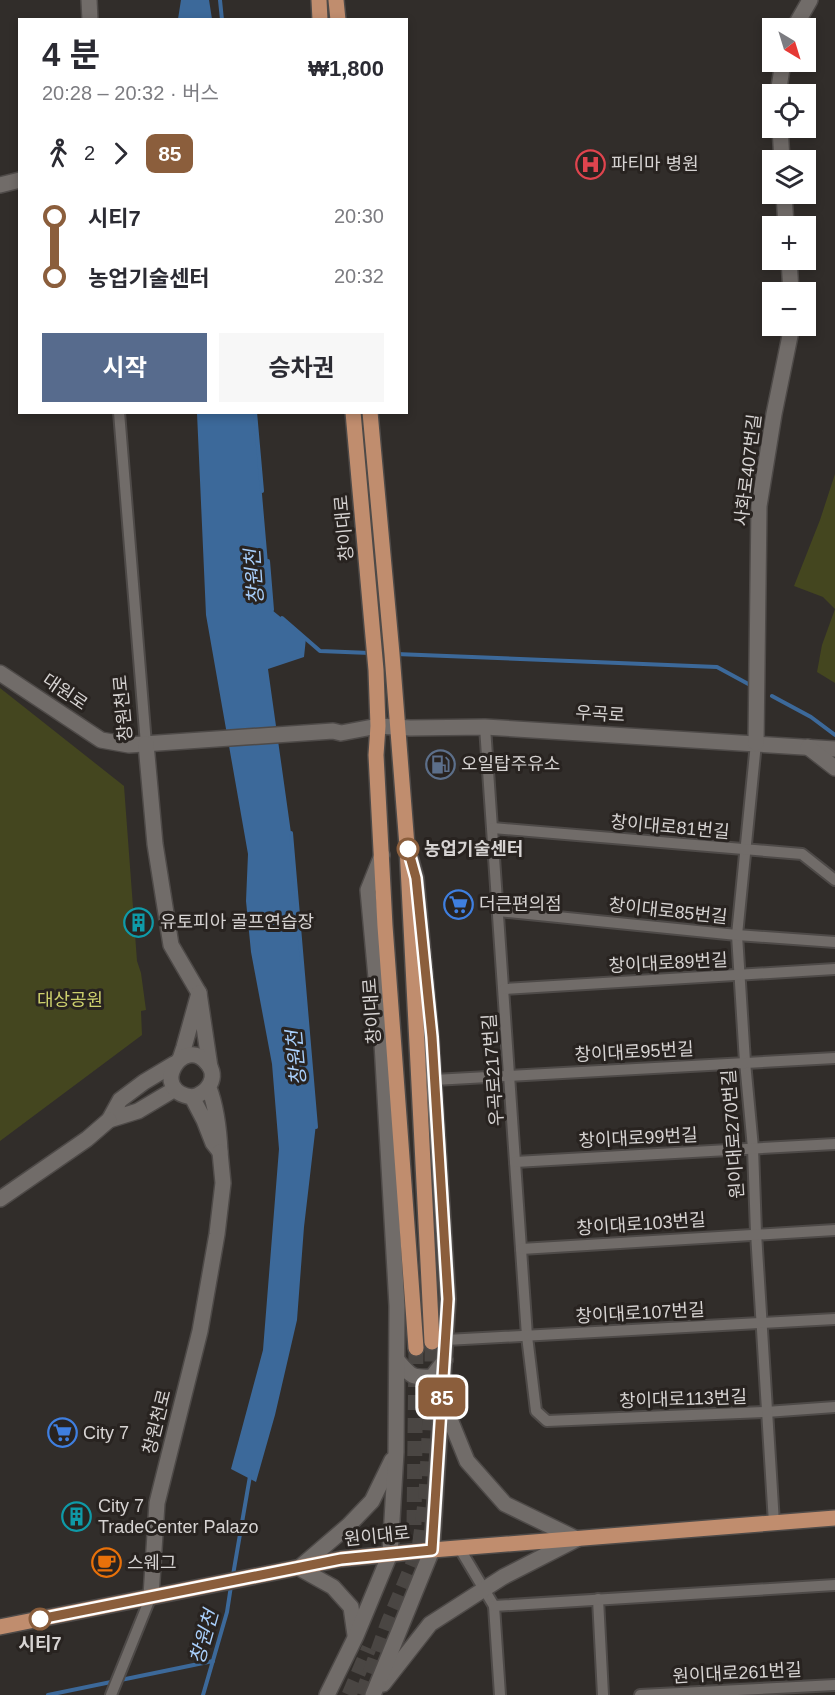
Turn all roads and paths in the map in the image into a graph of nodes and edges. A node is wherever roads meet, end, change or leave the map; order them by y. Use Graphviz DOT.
graph roads {
  1 [pos="89,0"];
  2 [pos="318,0"];
  3 [pos="336,0"];
  4 [pos="810,0"];
  5 [pos="90,18"];
  6 [pos="320,18"];
  7 [pos="338,18"];
  8 [pos="800,18"];
  9 [pos="18,180"];
  10 [pos="0,185"];
  11 [pos="790,336"];
  12 [pos="119,414"];
  13 [pos="353,414"];
  14 [pos="370,414"];
  15 [pos="0,673"];
  16 [pos="378,726"];
  17 [pos="397,727"];
  18 [pos="485,727"];
  19 [pos="756,743"];
  20 [pos="146,744"];
  21 [pos="821,748"];
  22 [pos="835,768"];
  23 [pos="493,828"];
  24 [pos="407,846"];
  25 [pos="745,850"];
  26 [pos="382,855"];
  27 [pos="835,880"];
  28 [pos="498,911"];
  29 [pos="737,935"];
  30 [pos="835,942"];
  31 [pos="835,969"];
  32 [pos="740,976"];
  33 [pos="504,989"];
  34 [pos="199,993"];
  35 [pos="835,1058"];
  36 [pos="177,1061"];
  37 [pos="745,1062"];
  38 [pos="210,1067"];
  39 [pos="509,1076"];
  40 [pos="434,1080"];
  41 [pos="209,1088"];
  42 [pos="175,1089"];
  43 [pos="192,1097"];
  44 [pos="109,1120"];
  45 [pos="835,1144"];
  46 [pos="753,1148"];
  47 [pos="220,1152"];
  48 [pos="515,1162"];
  49 [pos="0,1199"];
  50 [pos="835,1230"];
  51 [pos="756,1233"];
  52 [pos="521,1249"];
  53 [pos="835,1319"];
  54 [pos="761,1323"];
  55 [pos="527,1336"];
  56 [pos="439,1341"];
  57 [pos="416,1348"];
  58 [pos="397,1360"];
  59 [pos="444,1360"];
  60 [pos="442,1399"];
  61 [pos="835,1407"];
  62 [pos="536,1411"];
  63 [pos="766,1412"];
  64 [pos="396,1452"];
  65 [pos="835,1518"];
  66 [pos="774,1523"];
  67 [pos="577,1539"];
  68 [pos="460,1549"];
  69 [pos="432,1550"];
  70 [pos="390,1554"];
  71 [pos="294,1568"];
  72 [pos="835,1585"];
  73 [pos="484,1589"];
  74 [pos="151,1596"];
  75 [pos="598,1599"];
  76 [pos="494,1605"];
  77 [pos="0,1627"];
  78 [pos="356,1636"];
  79 [pos="835,1685"];
  80 [pos="111,1695"];
  81 [pos="327,1695"];
  82 [pos="374,1695"];
  83 [pos="500,1695"];
  84 [pos="603,1695"];
  85 [pos="640,1695"];
  1 -- 5 [label="street"];
  2 -- 6 [label="main road"];
  3 -- 7 [label="main road"];
  4 -- 8 [label="street"];
  9 -- 10 [label="street"];
  11 -- 19 [label="street, 사화로407번길"];
  12 -- 20 [label="street, 창원천로"];
  13 -- 16 [label="main road, 창이대로"];
  14 -- 17 [label="main road, 창이대로"];
  15 -- 20 [label="street, 대원로"];
  16 -- 17 [label="street, 우곡로"];
  16 -- 20 [label="street, 대원로"];
  16 -- 26 [label="main road, 창이대로"];
  17 -- 18 [label="street, 우곡로"];
  17 -- 24 [label="main road"];
  18 -- 19 [label="street, 우곡로"];
  18 -- 23 [label="street, 우곡로217번길"];
  19 -- 21 [label="street, 우곡로"];
  19 -- 25 [label="street, 원이대로270번길"];
  20 -- 34 [label="street, 창원천로"];
  21 -- 22 [label="street"];
  23 -- 25 [label="street, 창이대로81번길"];
  23 -- 28 [label="street, 우곡로217번길"];
  24 -- 40 [label="street"];
  24 -- 56 [label="main road"];
  25 -- 27 [label="street, 창이대로81번길"];
  25 -- 29 [label="street, 원이대로270번길"];
  26 -- 57 [label="main road, 창이대로"];
  26 -- 58 [label="street"];
  28 -- 29 [label="street, 창이대로85번길"];
  28 -- 33 [label="street, 우곡로217번길"];
  29 -- 30 [label="street, 창이대로85번길"];
  29 -- 32 [label="street, 원이대로270번길"];
  31 -- 32 [label="street, 창이대로89번길"];
  32 -- 33 [label="street, 창이대로89번길"];
  32 -- 37 [label="street, 원이대로270번길"];
  33 -- 39 [label="street, 우곡로217번길"];
  34 -- 36 [label="street"];
  34 -- 38 [label="street"];
  35 -- 37 [label="street, 창이대로95번길"];
  36 -- 38 [label="street"];
  36 -- 42 [label="street"];
  36 -- 44 [label="street"];
  37 -- 39 [label="street, 창이대로95번길"];
  37 -- 46 [label="street, 원이대로270번길"];
  38 -- 41 [label="street"];
  39 -- 40 [label="street, 창이대로95번길"];
  39 -- 48 [label="street, 우곡로217번길"];
  40 -- 56 [label="street"];
  41 -- 43 [label="street"];
  41 -- 47 [label="street, 창원천로"];
  42 -- 43 [label="street"];
  42 -- 44 [label="street"];
  43 -- 47 [label="street"];
  44 -- 49 [label="street"];
  45 -- 46 [label="street, 창이대로99번길"];
  46 -- 48 [label="street, 창이대로99번길"];
  46 -- 51 [label="street, 원이대로270번길"];
  47 -- 74 [label="street, 창원천로"];
  48 -- 52 [label="street, 우곡로217번길"];
  50 -- 51 [label="street, 창이대로103번길"];
  51 -- 52 [label="street, 창이대로103번길"];
  51 -- 54 [label="street, 원이대로270번길"];
  52 -- 55 [label="street, 우곡로217번길"];
  53 -- 54 [label="street, 창이대로107번길"];
  54 -- 55 [label="street, 창이대로107번길"];
  54 -- 63 [label="street, 원이대로270번길"];
  55 -- 56 [label="street, 창이대로107번길"];
  55 -- 62 [label="street, 우곡로217번길"];
  56 -- 59 [label="street"];
  58 -- 59 [label="street"];
  58 -- 64 [label="street"];
  59 -- 60 [label="street"];
  60 -- 67 [label="street"];
  60 -- 69 [label="street"];
  61 -- 63 [label="street, 창이대로113번길"];
  62 -- 63 [label="street, 창이대로113번길"];
  63 -- 66 [label="street, 원이대로270번길"];
  64 -- 70 [label="street"];
  64 -- 71 [label="street"];
  65 -- 66 [label="main road, 원이대로"];
  66 -- 67 [label="main road, 원이대로"];
  67 -- 68 [label="main road, 원이대로"];
  67 -- 73 [label="street"];
  68 -- 69 [label="main road, 원이대로"];
  68 -- 73 [label="street"];
  69 -- 70 [label="main road, 원이대로"];
  69 -- 82 [label="street"];
  70 -- 71 [label="main road, 원이대로"];
  70 -- 78 [label="street"];
  71 -- 74 [label="main road, 원이대로"];
  71 -- 78 [label="street"];
  72 -- 75 [label="street"];
  73 -- 76 [label="street"];
  73 -- 82 [label="street"];
  74 -- 77 [label="main road, 원이대로"];
  74 -- 80 [label="street, 창원천로"];
  75 -- 76 [label="street"];
  75 -- 84 [label="street"];
  76 -- 83 [label="street"];
  78 -- 81 [label="street"];
  79 -- 85 [label="street, 원이대로261번길"];
}
